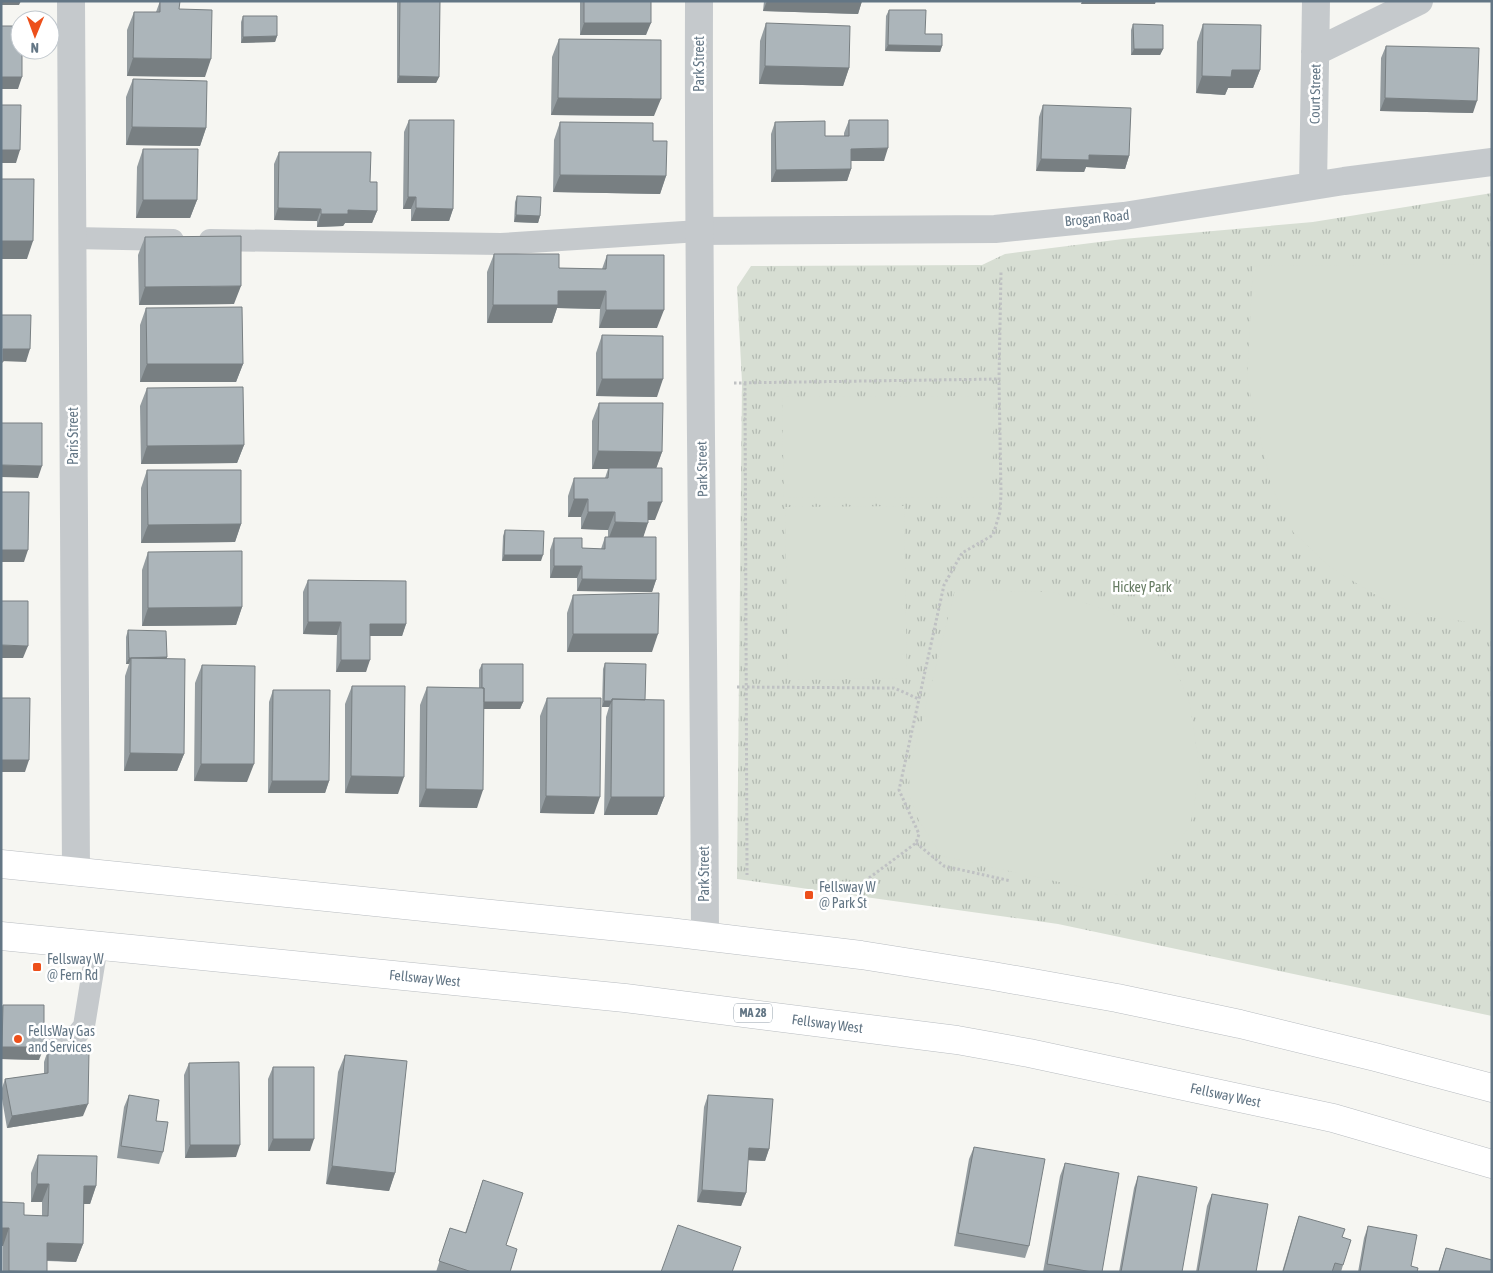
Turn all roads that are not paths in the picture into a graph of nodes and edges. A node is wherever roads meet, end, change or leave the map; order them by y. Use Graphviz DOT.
graph roads {
  1 [pos="71,1"];
  2 [pos="699,1"];
  3 [pos="1316,1"];
  4 [pos="1419,1"];
  5 [pos="1315,52"];
  6 [pos="1492,162"];
  7 [pos="1313,186"];
  8 [pos="699,231"];
  9 [pos="72,238"];
  10 [pos="1,864"];
  11 [pos="76,872"];
  12 [pos="1,936"];
  13 [pos="705,936"];
  14 [pos="98,946"];
  15 [pos="1,1036"];
  16 [pos="1492,1088"];
  17 [pos="1492,1164"];
  1 -- 9 [label="street, Paris Street"];
  2 -- 8 [label="street, Park Street"];
  3 -- 5 [label="street, Court Street"];
  4 -- 5 [label="street"];
  5 -- 7 [label="street, Court Street"];
  6 -- 7 [label="street, Brogan Road"];
  7 -- 8 [label="street, Brogan Road"];
  8 -- 9 [label="lane"];
  8 -- 13 [label="street, Park Street"];
  9 -- 11 [label="street, Paris Street"];
  10 -- 11 [label="main road"];
  11 -- 13 [label="main road"];
  12 -- 14 [label="main road, Fellsway West / MA 28"];
  13 -- 16 [label="main road"];
  14 -- 15 [label="lane"];
  14 -- 17 [label="main road, Fellsway West / MA 28"];
}
